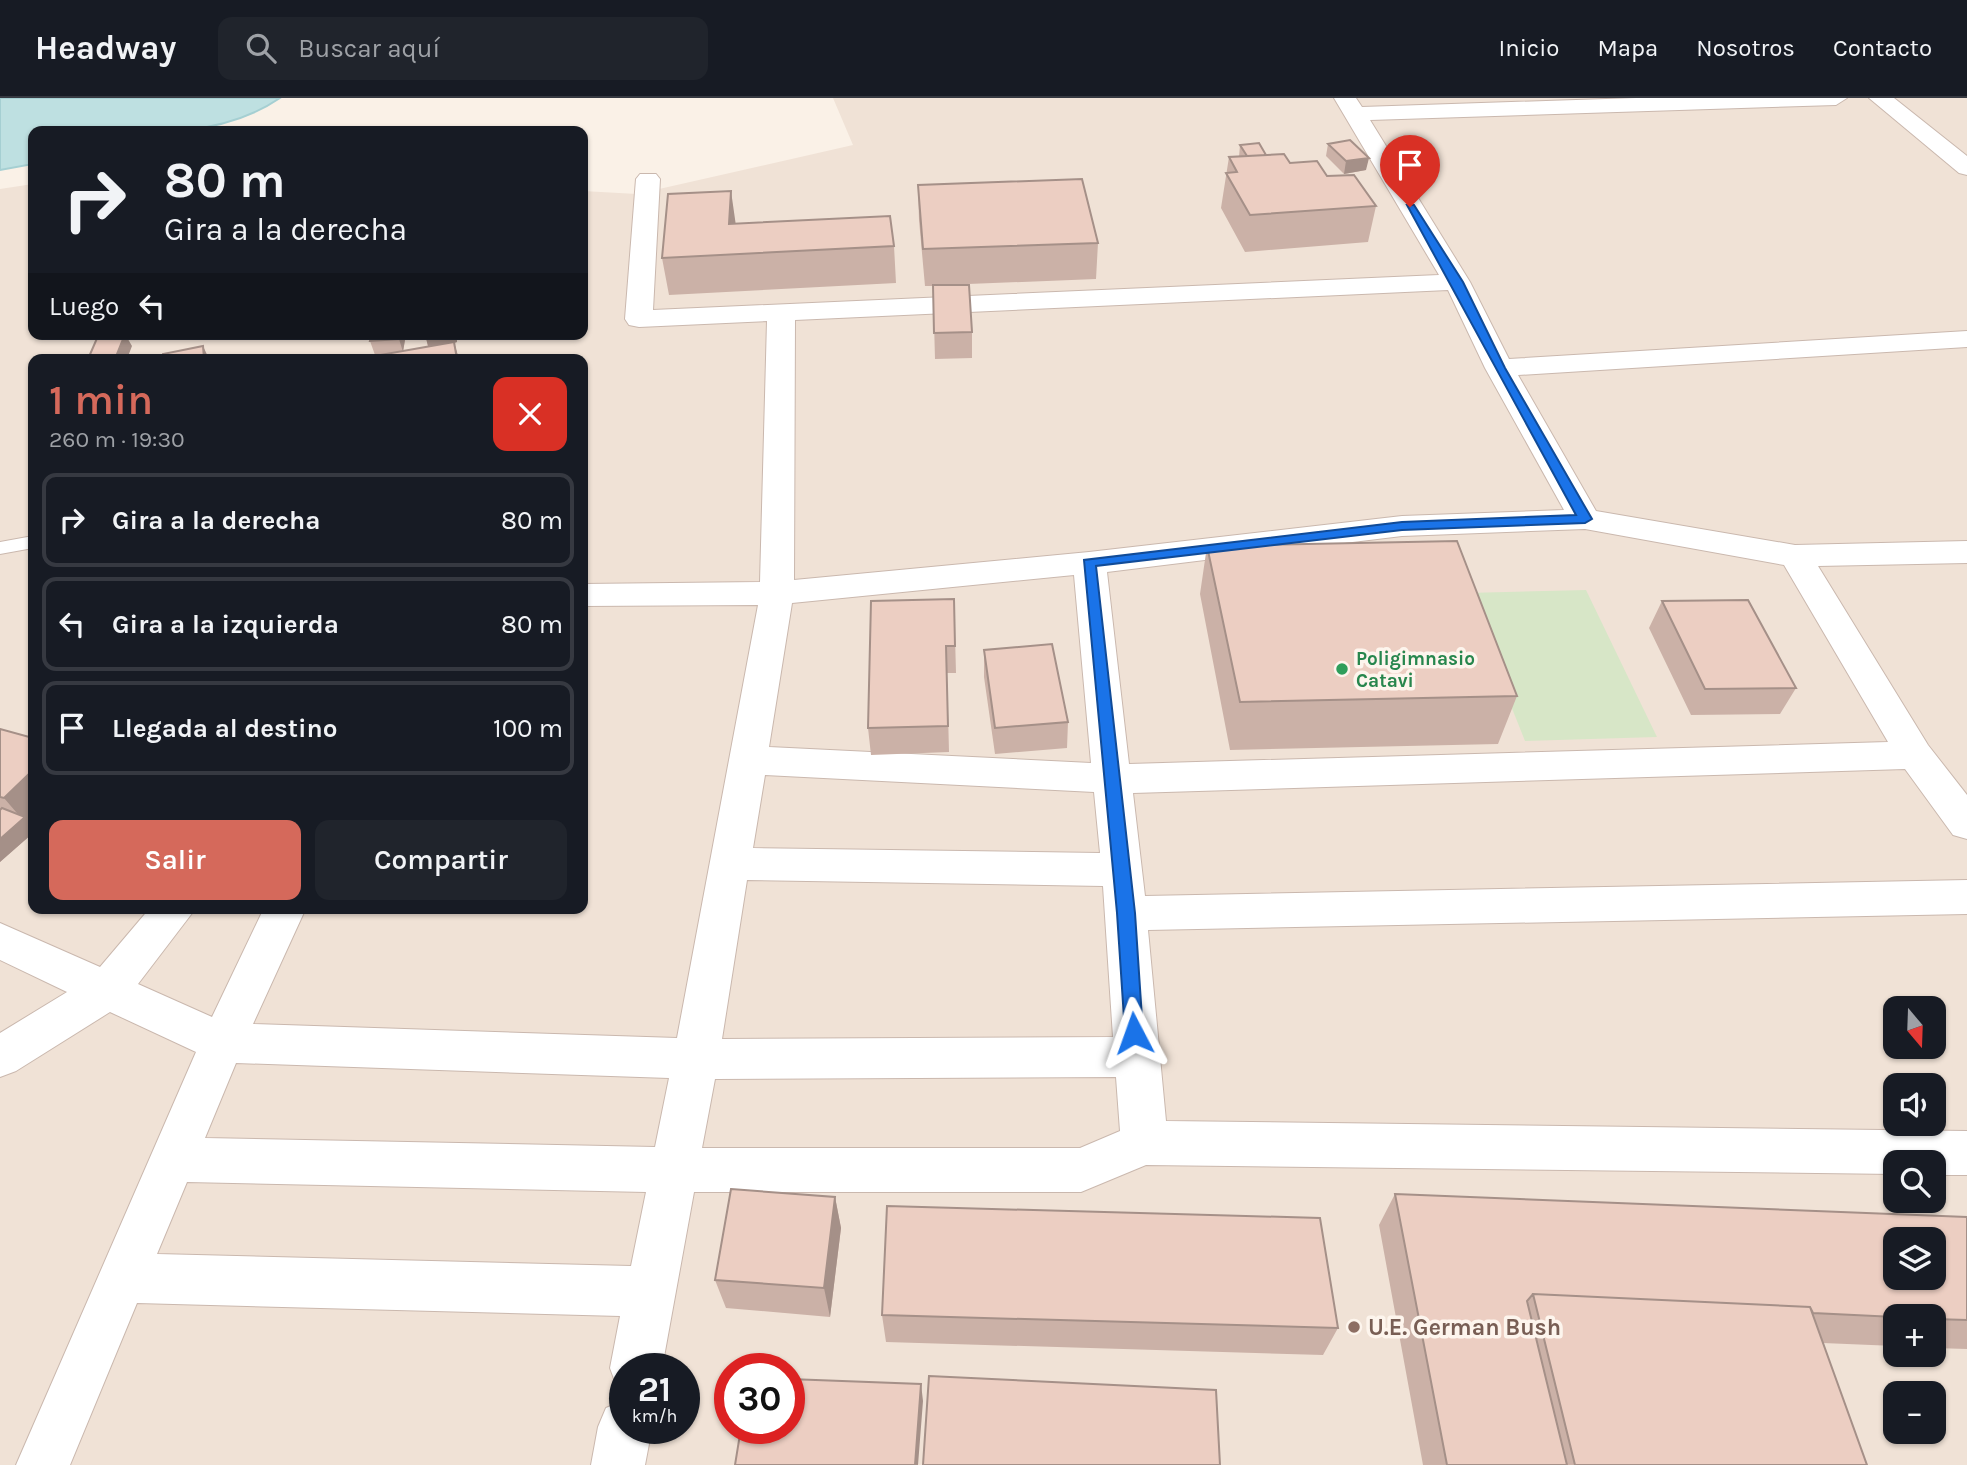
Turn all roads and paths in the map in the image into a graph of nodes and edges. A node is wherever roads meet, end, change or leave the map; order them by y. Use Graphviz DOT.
graph roads {
  1 [pos="1836,98"];
  2 [pos="1880,98"];
  3 [pos="1350,106"];
  4 [pos="1967,168"];
  5 [pos="648,179"];
  6 [pos="1457,282"];
  7 [pos="780,311"];
  8 [pos="1967,339"];
  9 [pos="1499,368"];
  10 [pos="1585,519"];
  11 [pos="28,543"];
  12 [pos="0,548"];
  13 [pos="1967,552"];
  14 [pos="1795,556"];
  15 [pos="1089,563"];
  16 [pos="777,593"];
  17 [pos="588,595"];
  18 [pos="1915,755"];
  19 [pos="748,760"];
  20 [pos="1113,779"];
  21 [pos="1967,824"];
  22 [pos="730,864"];
  23 [pos="1122,870"];
  24 [pos="1967,897"];
  25 [pos="1126,913"];
  26 [pos="170,914"];
  27 [pos="282,914"];
  28 [pos="0,941"];
  29 [pos="106,991"];
  30 [pos="222,1043"];
  31 [pos="0,1057"];
  32 [pos="1136,1057"];
  33 [pos="696,1059"];
  34 [pos="1143,1143"];
  35 [pos="1967,1153"];
  36 [pos="173,1159"];
  37 [pos="675,1170"];
  38 [pos="121,1278"];
  39 [pos="650,1292"];
  40 [pos="639,1353"];
  41 [pos="622,1444"];
  42 [pos="43,1465"];
  43 [pos="618,1465"];
  1 -- 3 [label="street"];
  2 -- 4 [label="street"];
  3 -- 6 [label="street"];
  5 -- 7 [label="street"];
  6 -- 7 [label="street"];
  6 -- 9 [label="street"];
  7 -- 16 [label="street"];
  8 -- 9 [label="street"];
  9 -- 10 [label="street"];
  10 -- 14 [label="street"];
  10 -- 15 [label="street"];
  11 -- 12 [label="lane"];
  13 -- 14 [label="street"];
  14 -- 18 [label="street"];
  15 -- 16 [label="street"];
  15 -- 20 [label="street"];
  16 -- 17 [label="street"];
  16 -- 19 [label="street"];
  18 -- 20 [label="street"];
  18 -- 21 [label="street"];
  19 -- 20 [label="street"];
  19 -- 22 [label="street"];
  20 -- 23 [label="street"];
  22 -- 23 [label="street"];
  22 -- 33 [label="street"];
  23 -- 25 [label="street"];
  24 -- 25 [label="street"];
  25 -- 32 [label="street"];
  26 -- 29 [label="street"];
  27 -- 30 [label="street"];
  28 -- 29 [label="street"];
  29 -- 30 [label="street"];
  29 -- 31 [label="street"];
  30 -- 33 [label="street"];
  30 -- 36 [label="street"];
  32 -- 33 [label="street"];
  32 -- 34 [label="street"];
  33 -- 37 [label="street"];
  34 -- 35 [label="street"];
  34 -- 37 [label="street"];
  36 -- 37 [label="street"];
  36 -- 38 [label="street"];
  37 -- 39 [label="street"];
  38 -- 39 [label="street"];
  38 -- 42 [label="street"];
  39 -- 40 [label="street"];
  41 -- 43 [label="street"];
}
